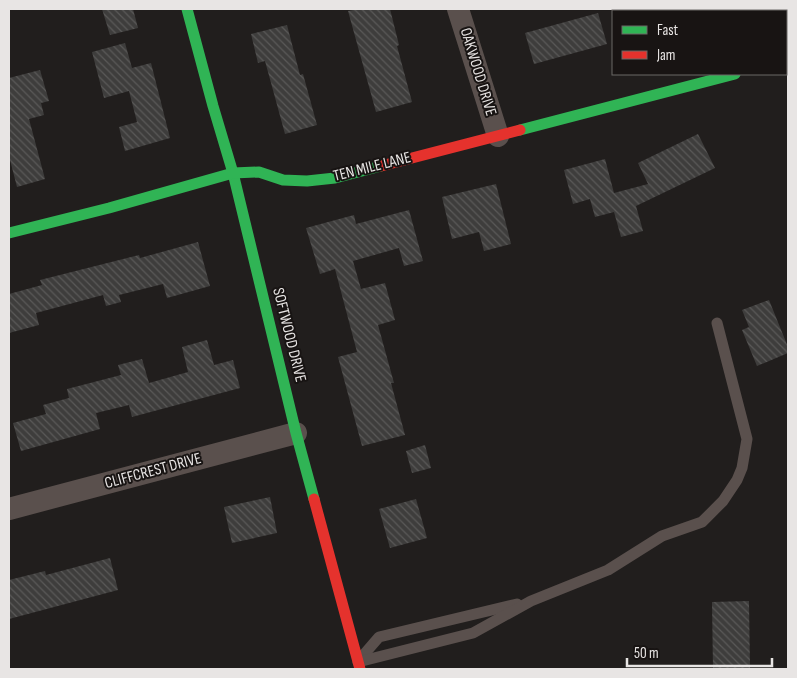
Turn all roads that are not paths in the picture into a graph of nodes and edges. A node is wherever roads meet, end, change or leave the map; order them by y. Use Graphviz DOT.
graph roads {
  1 [pos="187,9"];
  2 [pos="458,9"];
  3 [pos="731,75"];
  4 [pos="498,136"];
  5 [pos="232,173"];
  6 [pos="9,233"];
  7 [pos="717,323"];
  8 [pos="296,433"];
  9 [pos="9,509"];
  10 [pos="531,601"];
  11 [pos="359,666"];
  1 -- 5 [label="street, SOFTWOOD DRIVE"];
  2 -- 4 [label="street, OAKWOOD DRIVE"];
  3 -- 4 [label="street, TEN MILE LANE"];
  4 -- 5 [label="street, TEN MILE LANE"];
  5 -- 6 [label="street, TEN MILE LANE"];
  5 -- 8 [label="street, SOFTWOOD DRIVE"];
  7 -- 10 [label="lane"];
  8 -- 9 [label="street, CLIFFCREST DRIVE"];
  8 -- 11 [label="street, SOFTWOOD DRIVE"];
  10 -- 11 [label="lane"];
  10 -- 11 [label="lane"];
}
